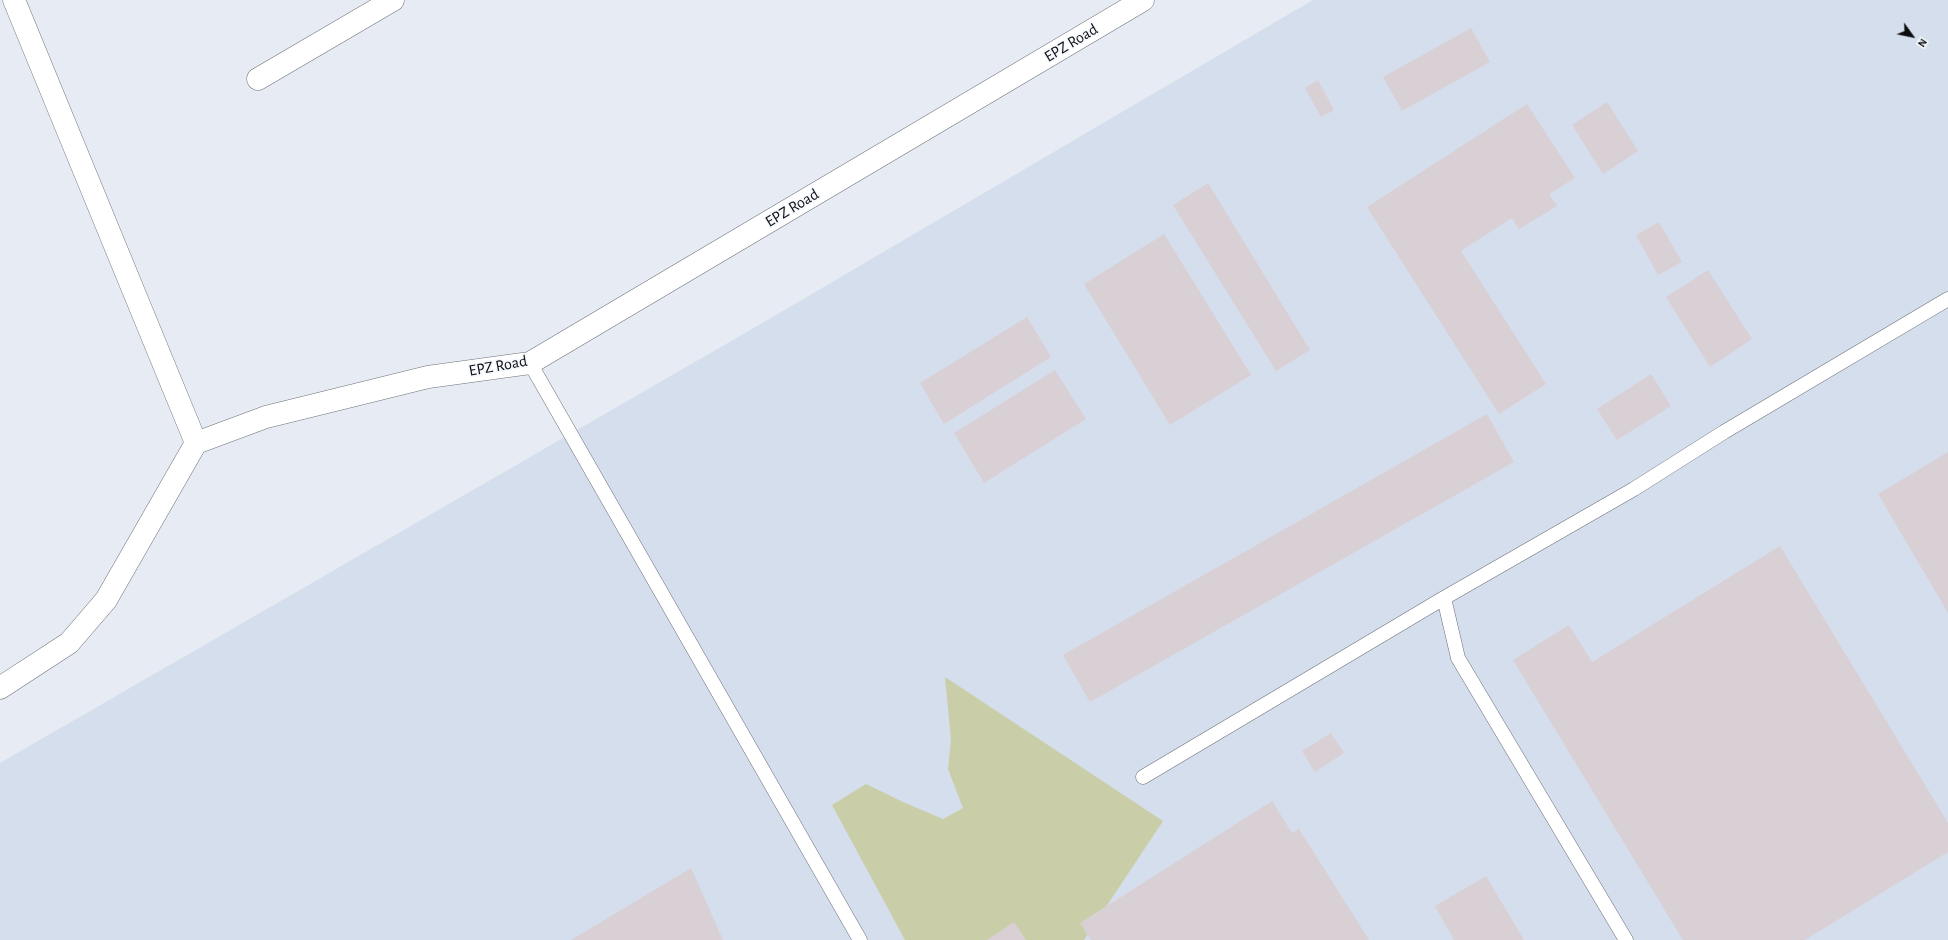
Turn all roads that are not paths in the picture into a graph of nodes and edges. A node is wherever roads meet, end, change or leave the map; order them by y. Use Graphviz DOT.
graph roads {
  1 [pos="14,0"];
  2 [pos="393,0"];
  3 [pos="1143,0"];
  4 [pos="258,79"];
  5 [pos="1948,299"];
  6 [pos="530,363"];
  7 [pos="196,443"];
  8 [pos="1444,598"];
  9 [pos="0,688"];
  10 [pos="1143,777"];
  11 [pos="860,940"];
  12 [pos="1626,940"];
  1 -- 7 [label="street"];
  2 -- 4 [label="street"];
  3 -- 6 [label="street, EPZ Road"];
  5 -- 8 [label="lane"];
  6 -- 7 [label="street, EPZ Road"];
  6 -- 11 [label="lane"];
  7 -- 9 [label="street"];
  8 -- 10 [label="lane"];
  8 -- 12 [label="lane"];
}
